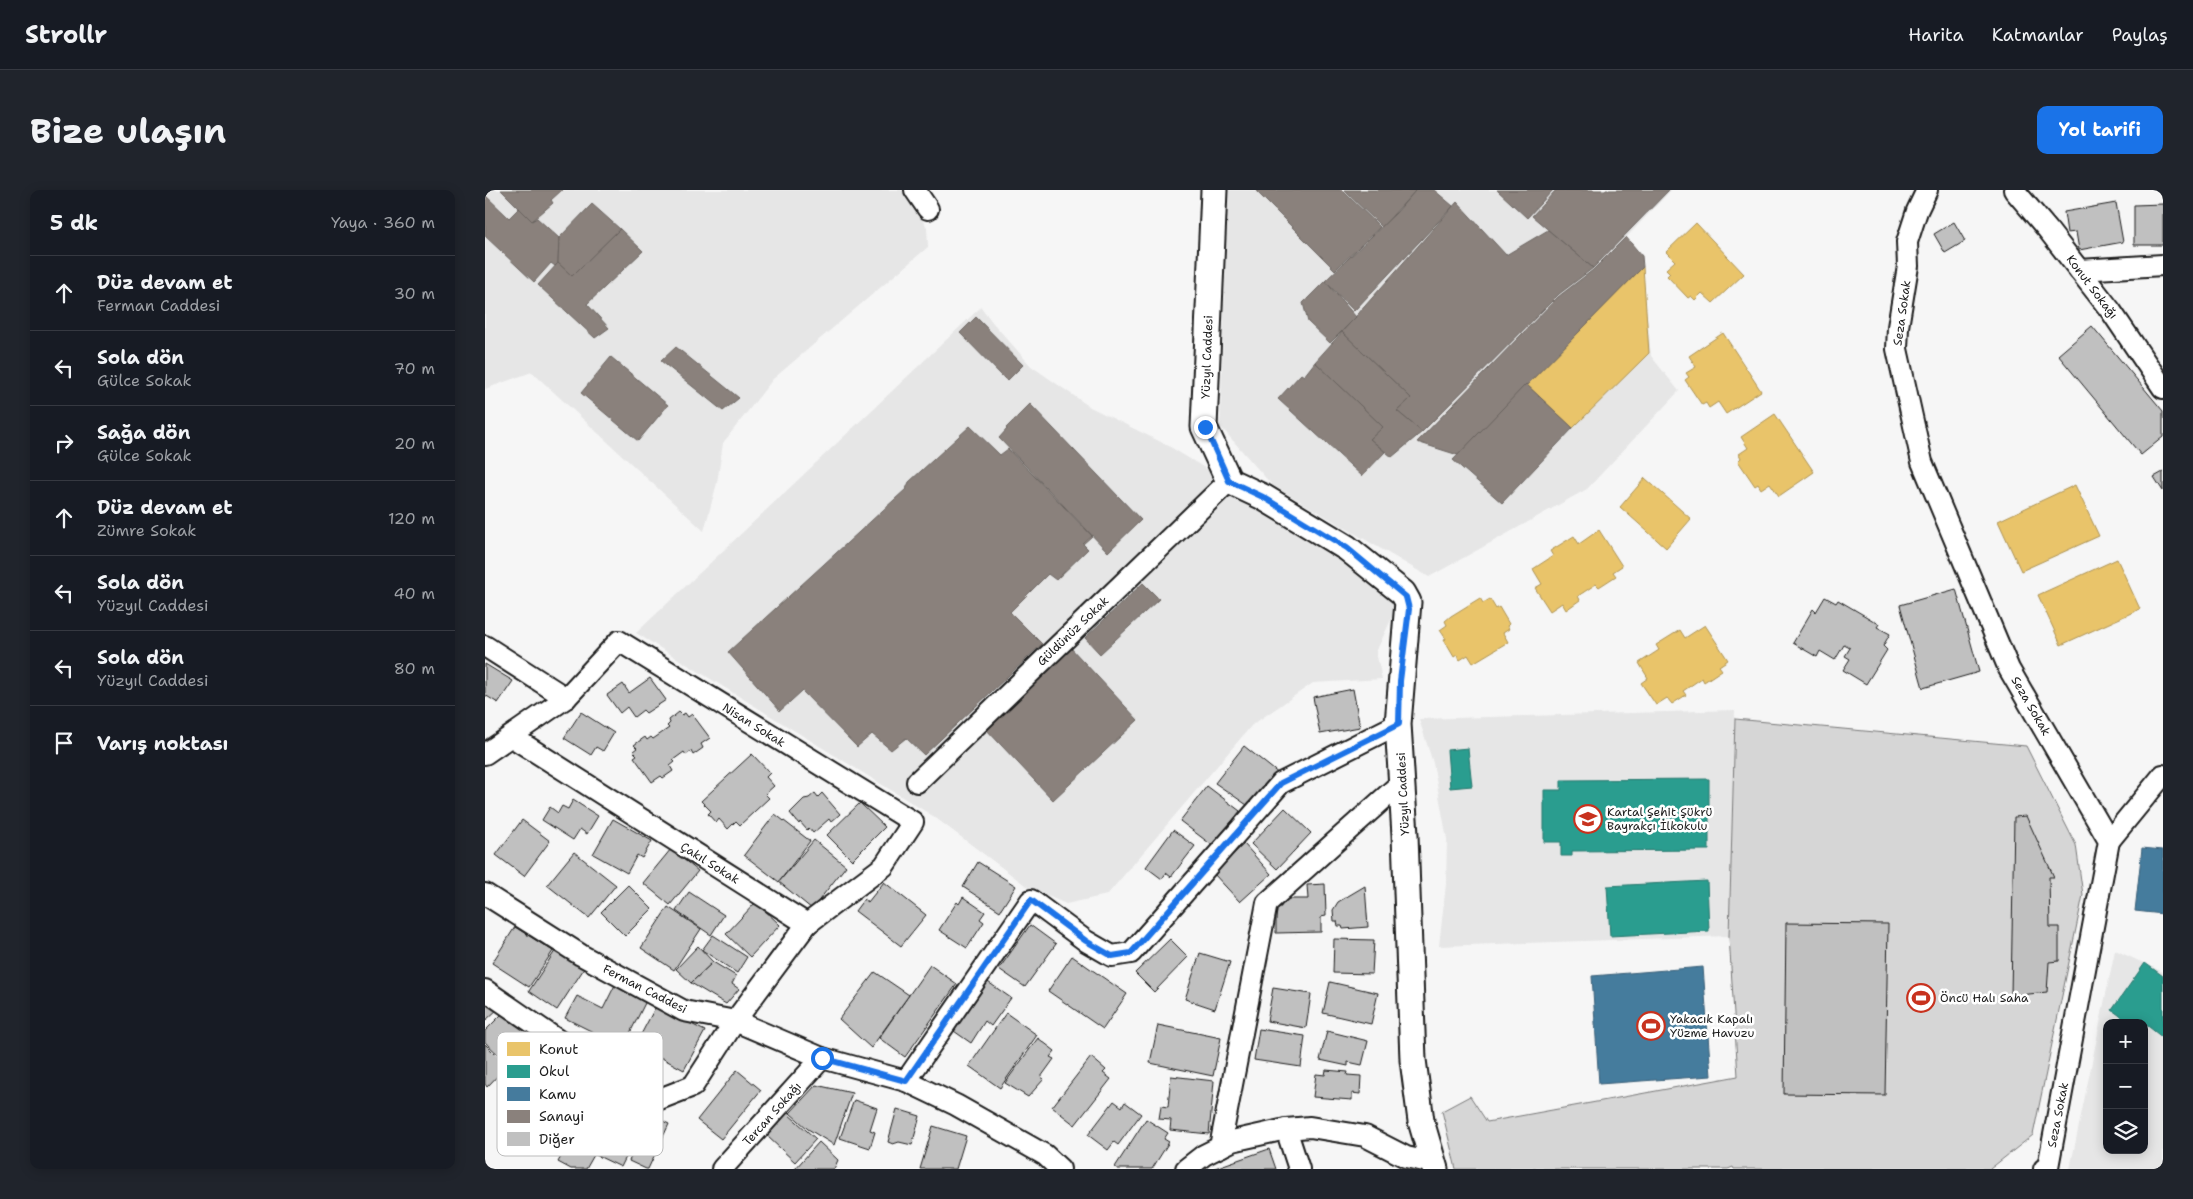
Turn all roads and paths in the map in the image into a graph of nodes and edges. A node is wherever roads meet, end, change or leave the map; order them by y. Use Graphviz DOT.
graph roads {
  1 [pos="915,190"];
  2 [pos="1213,190"];
  3 [pos="1927,190"];
  4 [pos="2014,190"];
  5 [pos="928,209"];
  6 [pos="2163,265"];
  7 [pos="2079,270"];
  8 [pos="2163,388"];
  9 [pos="1229,481"];
  10 [pos="485,646"];
  11 [pos="566,698"];
  12 [pos="1399,724"];
  13 [pos="512,737"];
  14 [pos="485,754"];
  15 [pos="2163,776"];
  16 [pos="917,782"];
  17 [pos="1401,783"];
  18 [pos="2109,842"];
  19 [pos="485,894"];
  20 [pos="807,924"];
  21 [pos="485,990"];
  22 [pos="735,1021"];
  23 [pos="546,1032"];
  24 [pos="822,1058"];
  25 [pos="906,1081"];
  26 [pos="663,1098"];
  27 [pos="1286,1129"];
  28 [pos="1220,1147"];
  29 [pos="732,1166"];
  30 [pos="1434,1166"];
  31 [pos="2047,1168"];
  32 [pos="1060,1169"];
  33 [pos="1186,1169"];
  34 [pos="1299,1169"];
  1 -- 5 [label="street"];
  2 -- 9 [label="street, Yüzyıl Caddesi"];
  3 -- 18 [label="street, Seza Sokak"];
  4 -- 7 [label="street, Konut Sokağı"];
  6 -- 7 [label="street"];
  7 -- 8 [label="street, Konut Sokağı"];
  9 -- 12 [label="street, Yüzyıl Caddesi"];
  9 -- 16 [label="street, Güldünüz Sokak"];
  10 -- 11 [label="street"];
  11 -- 13 [label="street, Nisan Sokak"];
  11 -- 20 [label="street, Nisan Sokak"];
  12 -- 17 [label="street, Yüzyıl Caddesi"];
  12 -- 25 [label="street"];
  13 -- 14 [label="street, Nisan Sokak"];
  13 -- 20 [label="street, Çakıl Sokak"];
  15 -- 18 [label="street"];
  17 -- 28 [label="street"];
  17 -- 30 [label="street, Yüzyıl Caddesi"];
  18 -- 31 [label="street, Seza Sokak"];
  19 -- 22 [label="street, Ferman Caddesi"];
  20 -- 22 [label="street"];
  21 -- 23 [label="street"];
  22 -- 24 [label="street, Ferman Caddesi"];
  22 -- 26 [label="street"];
  24 -- 25 [label="street, Ferman Caddesi"];
  24 -- 29 [label="street, Tercan Sokağı"];
  25 -- 32 [label="street, Ferman Caddesi"];
  27 -- 28 [label="street"];
  27 -- 30 [label="street"];
  27 -- 34 [label="street"];
  28 -- 33 [label="street"];
}
